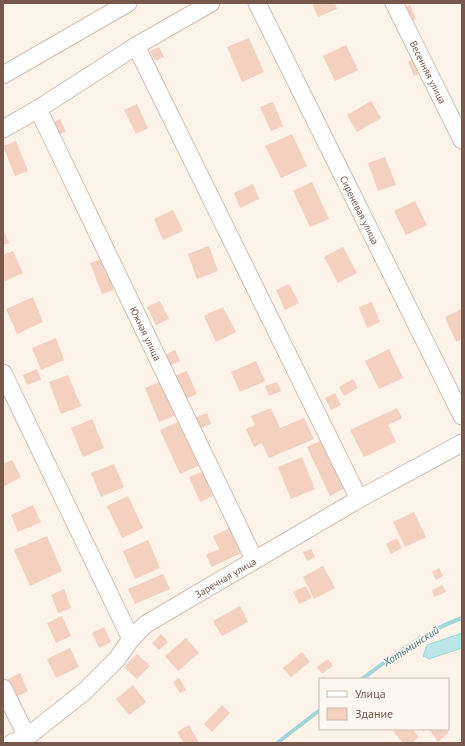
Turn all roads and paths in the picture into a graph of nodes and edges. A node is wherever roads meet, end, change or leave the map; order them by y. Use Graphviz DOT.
graph roads {
  1 [pos="128,3"];
  2 [pos="211,3"];
  3 [pos="257,3"];
  4 [pos="394,3"];
  5 [pos="136,46"];
  6 [pos="3,75"];
  7 [pos="38,109"];
  8 [pos="3,129"];
  9 [pos="462,140"];
  10 [pos="3,373"];
  11 [pos="462,416"];
  12 [pos="462,443"];
  13 [pos="358,499"];
  14 [pos="254,559"];
  15 [pos="131,639"];
  16 [pos="3,688"];
  17 [pos="20,740"];
  1 -- 6 [label="street"];
  2 -- 5 [label="street"];
  3 -- 11 [label="street, Сиреневая улица"];
  4 -- 9 [label="street, Весенняя улица"];
  5 -- 7 [label="street"];
  5 -- 13 [label="street"];
  7 -- 8 [label="street"];
  7 -- 14 [label="street, Южная улица"];
  10 -- 15 [label="street"];
  12 -- 13 [label="street, Заречная улица"];
  13 -- 14 [label="street, Заречная улица"];
  14 -- 15 [label="street, Заречная улица"];
  15 -- 17 [label="street, Заречная улица"];
  16 -- 17 [label="street"];
}
